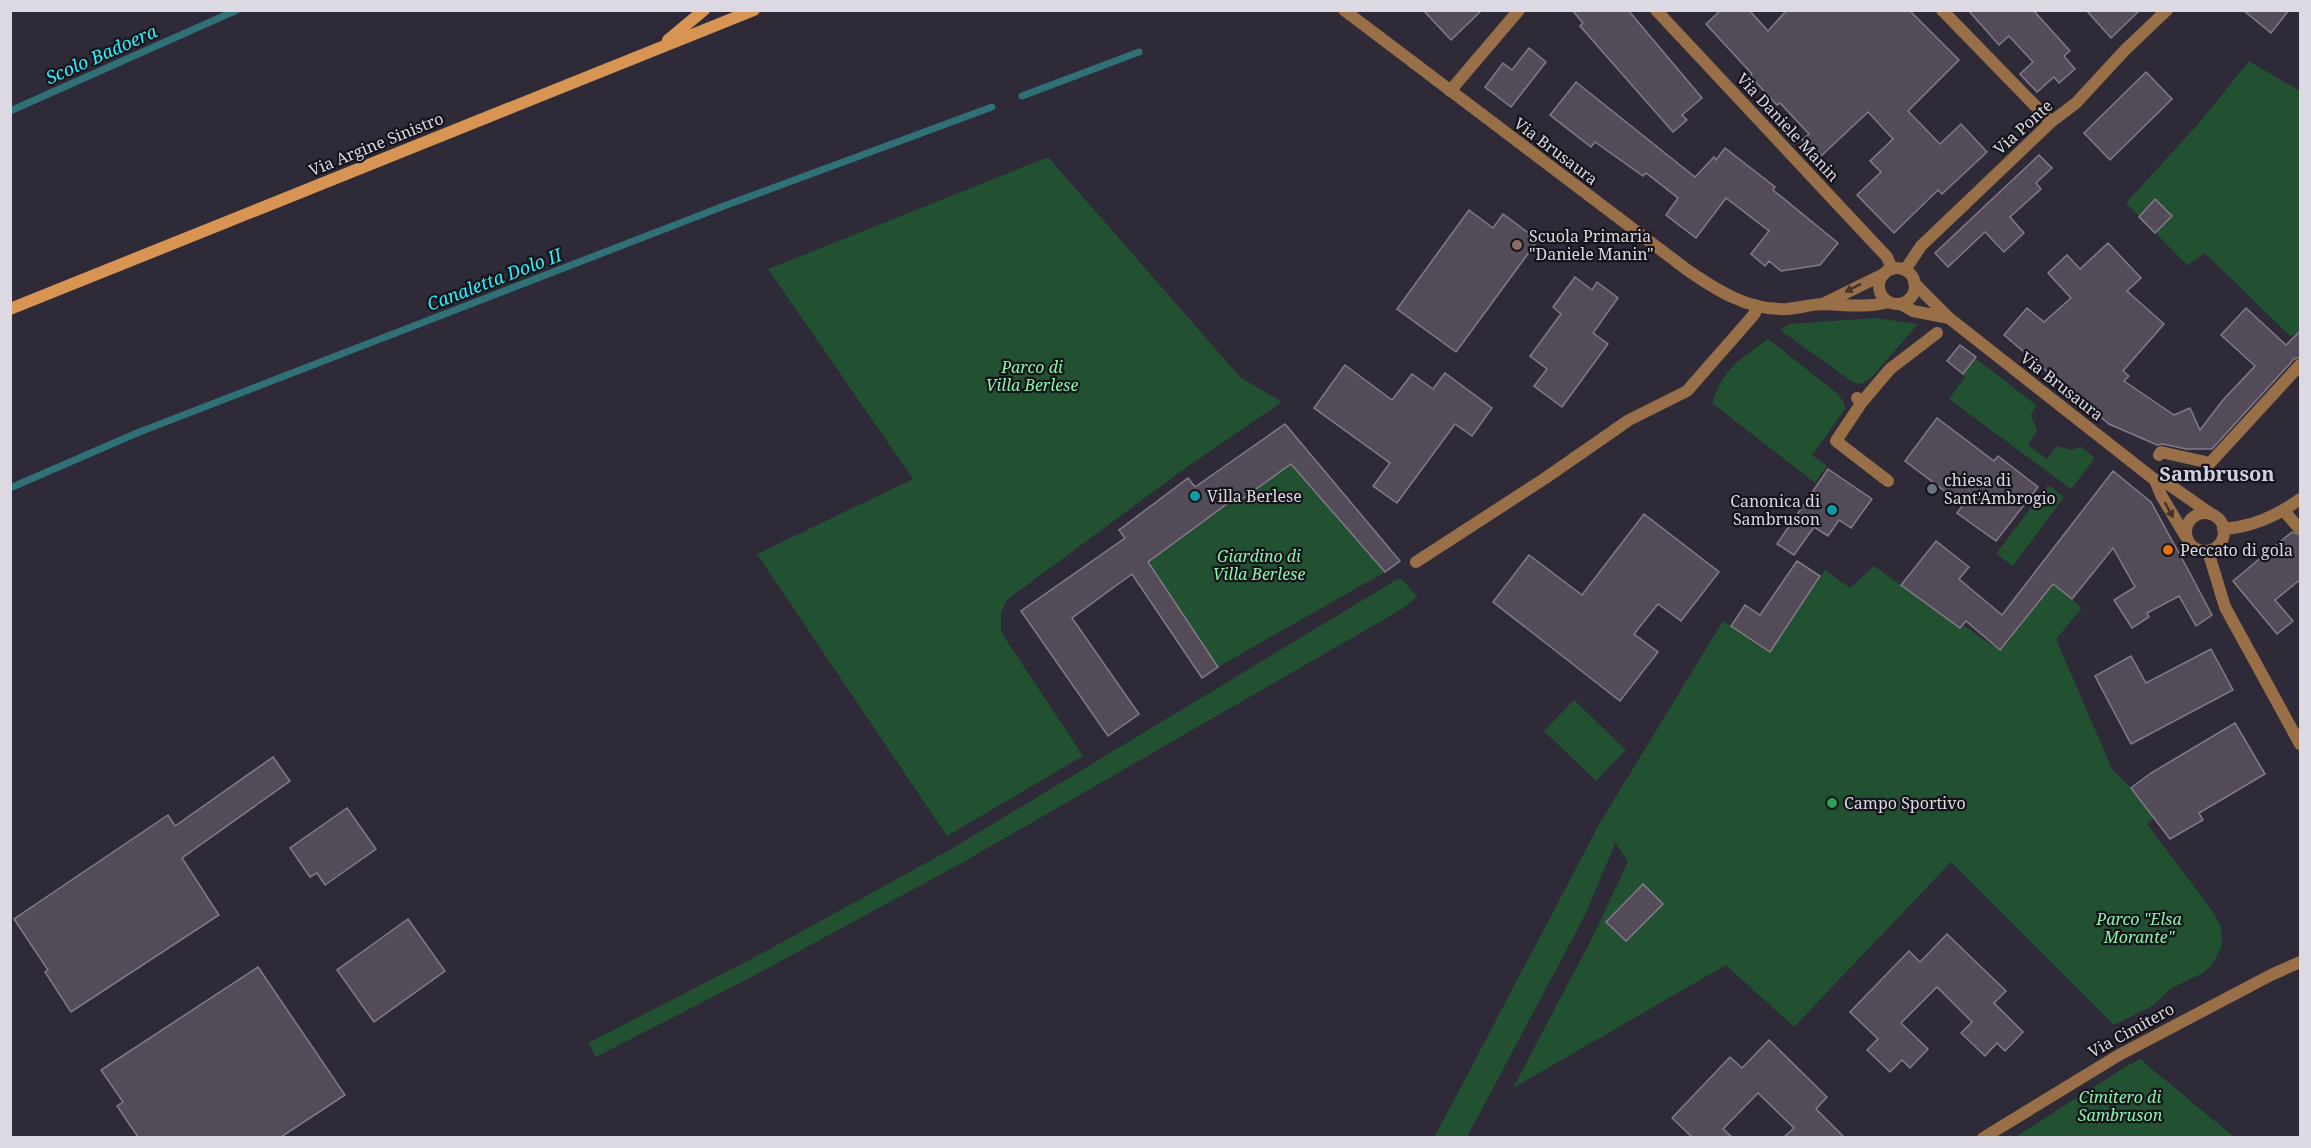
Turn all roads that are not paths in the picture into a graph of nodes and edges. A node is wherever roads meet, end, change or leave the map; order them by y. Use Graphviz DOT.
graph roads {
  1 [pos="704,10"];
  2 [pos="754,10"];
  3 [pos="1344,10"];
  4 [pos="1519,10"];
  5 [pos="1656,10"];
  6 [pos="1942,10"];
  7 [pos="2167,10"];
  8 [pos="657,49"];
  9 [pos="1450,91"];
  10 [pos="2050,122"];
  11 [pos="1893,271"];
  12 [pos="1914,283"];
  13 [pos="1895,303"];
  14 [pos="1822,304"];
  15 [pos="1755,305"];
  16 [pos="10,309"];
  17 [pos="1949,318"];
  18 [pos="1937,333"];
  19 [pos="2301,364"];
  20 [pos="2159,455"];
  21 [pos="2155,480"];
  22 [pos="1888,482"];
  23 [pos="2301,499"];
  24 [pos="2284,511"];
  25 [pos="2211,514"];
  26 [pos="2298,527"];
  27 [pos="2223,529"];
  28 [pos="2186,537"];
  29 [pos="2208,551"];
  30 [pos="1416,562"];
  31 [pos="2301,744"];
  32 [pos="2301,962"];
  33 [pos="1983,1137"];
  1 -- 8 [label="main road"];
  2 -- 8 [label="main road, Via Argine Sinistro"];
  3 -- 9 [label="street, Via Brusaura"];
  4 -- 9 [label="street"];
  5 -- 11 [label="street, Via Daniele Manin"];
  6 -- 10 [label="street"];
  7 -- 10 [label="street, Via Ponte"];
  8 -- 16 [label="main road, Via Argine Sinistro"];
  9 -- 15 [label="street, Via Brusaura"];
  10 -- 11 [label="street, Via Ponte"];
  11 -- 12 [label="street, Via Brusaura"];
  11 -- 13 [label="street"];
  11 -- 14 [label="street, Via Brusaura, one-way"];
  12 -- 13 [label="street"];
  12 -- 17 [label="street, Via Brusaura"];
  13 -- 14 [label="street, Via Brusaura"];
  13 -- 17 [label="street, Via Brusaura"];
  14 -- 15 [label="street, Via Brusaura"];
  15 -- 30 [label="street"];
  17 -- 21 [label="street, Via Brusaura"];
  18 -- 22 [label="street"];
  19 -- 20 [label="street"];
  21 -- 25 [label="street, Via Brusaura"];
  21 -- 28 [label="street, Via Brusaura, one-way"];
  23 -- 24 [label="street"];
  24 -- 26 [label="street"];
  24 -- 27 [label="street"];
  25 -- 27 [label="street, Via Brusaura"];
  25 -- 28 [label="street"];
  27 -- 29 [label="street"];
  28 -- 29 [label="street, Via Brusaura"];
  29 -- 31 [label="street"];
  32 -- 33 [label="street, Via Cimitero"];
}
